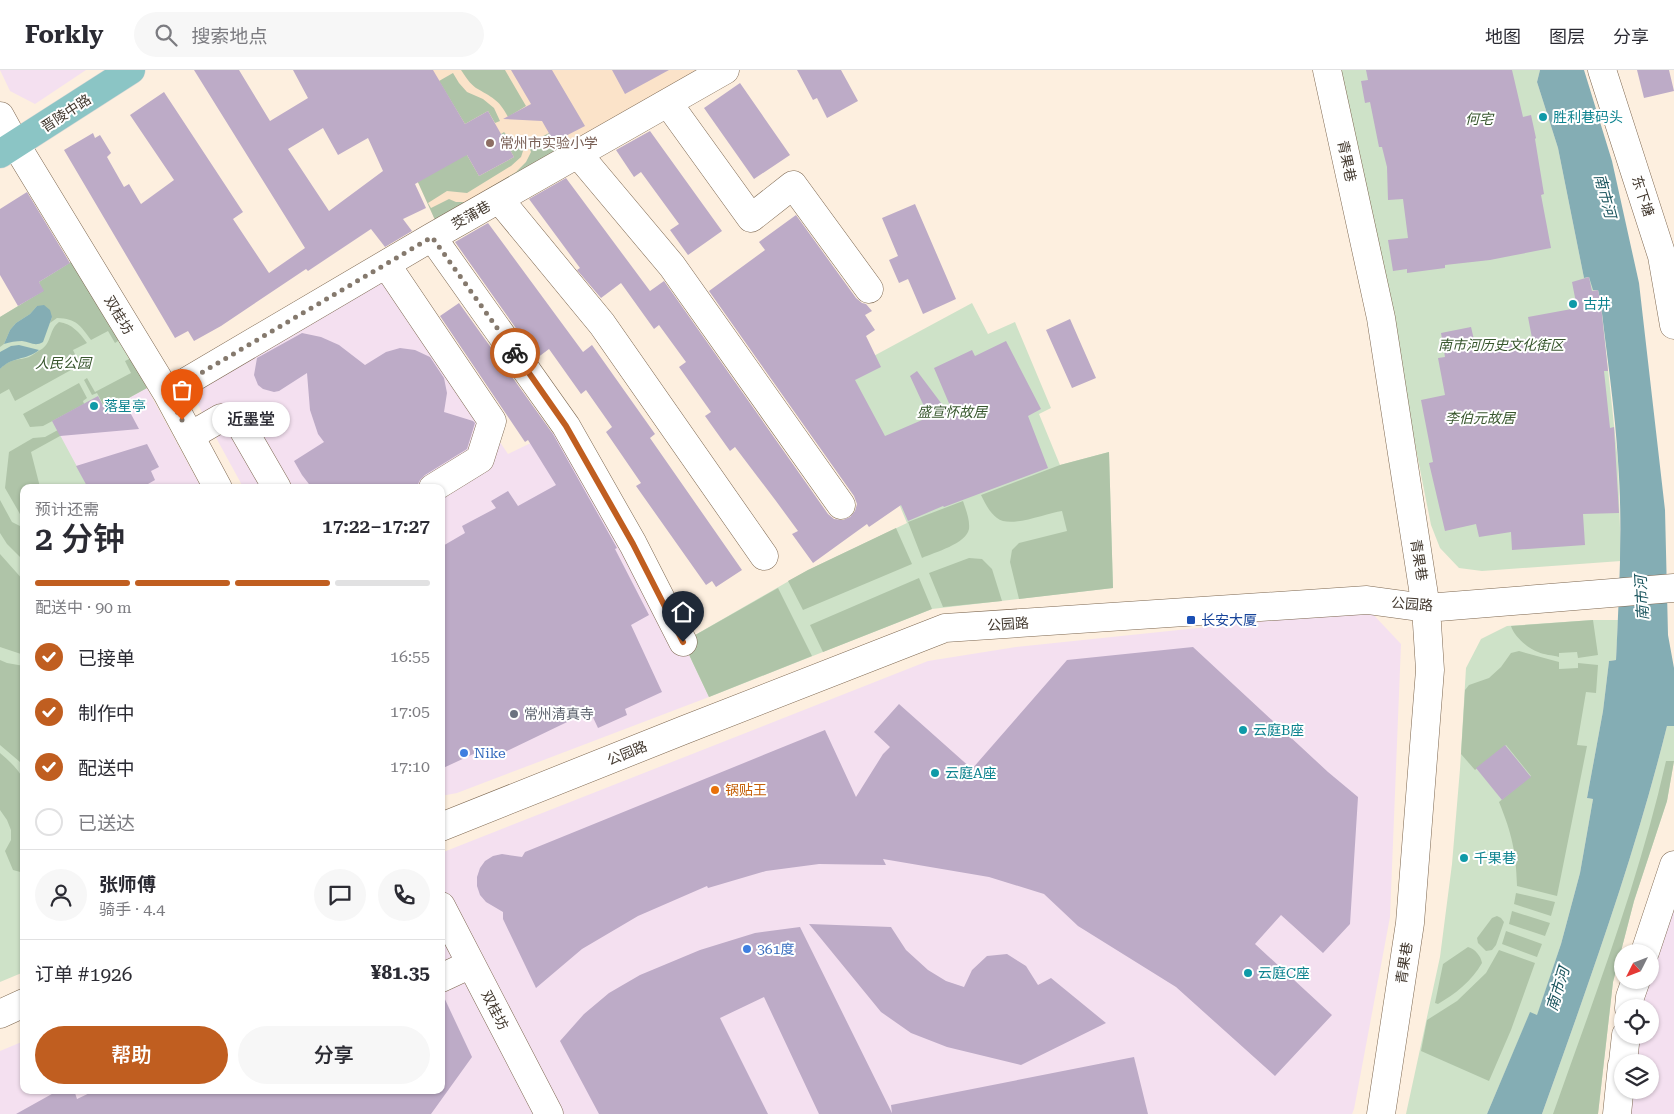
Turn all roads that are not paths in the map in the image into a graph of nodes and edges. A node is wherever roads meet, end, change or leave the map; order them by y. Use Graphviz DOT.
graph roads {
  1 [pos="131,70"];
  2 [pos="725,70"];
  3 [pos="1327,70"];
  4 [pos="1602,70"];
  5 [pos="668,103"];
  6 [pos="0,116"];
  7 [pos="8,150"];
  8 [pos="578,154"];
  9 [pos="499,199"];
  10 [pos="432,237"];
  11 [pos="386,264"];
  12 [pos="869,289"];
  13 [pos="1674,325"];
  14 [pos="167,393"];
  15 [pos="190,436"];
  16 [pos="216,484"];
  17 [pos="275,484"];
  18 [pos="439,484"];
  19 [pos="841,505"];
  20 [pos="764,556"];
  21 [pos="1674,588"];
  22 [pos="1426,608"];
  23 [pos="683,642"];
  24 [pos="445,825"];
  25 [pos="1674,865"];
  26 [pos="445,914"];
  27 [pos="1648,944"];
  28 [pos="471,964"];
  29 [pos="445,976"];
  30 [pos="20,1006"];
  31 [pos="0,1014"];
  32 [pos="1619,1099"];
  33 [pos="549,1114"];
  34 [pos="1381,1114"];
  35 [pos="1617,1114"];
  1 -- 7 [label="main road, 晋陵中路"];
  2 -- 5 [label="street, 茭蒲巷"];
  3 -- 22 [label="street, 青果巷"];
  4 -- 13 [label="street, 东下塘"];
  5 -- 8 [label="street, 茭蒲巷"];
  5 -- 12 [label="street"];
  6 -- 7 [label="street, 双桂坊"];
  7 -- 14 [label="street, 双桂坊"];
  8 -- 9 [label="street, 茭蒲巷"];
  8 -- 19 [label="street"];
  9 -- 10 [label="street, 茭蒲巷"];
  9 -- 20 [label="street"];
  10 -- 11 [label="street, 茭蒲巷"];
  10 -- 23 [label="street"];
  11 -- 14 [label="street, 茭蒲巷"];
  11 -- 18 [label="street"];
  14 -- 15 [label="street, 双桂坊"];
  15 -- 16 [label="street, 双桂坊"];
  15 -- 17 [label="street"];
  21 -- 22 [label="street, 公园路"];
  22 -- 24 [label="street, 公园路"];
  22 -- 34 [label="street, 青果巷"];
  25 -- 27 [label="street"];
  26 -- 28 [label="street, 双桂坊"];
  28 -- 29 [label="street"];
  28 -- 33 [label="street, 双桂坊"];
  30 -- 31 [label="street"];
  32 -- 35 [label="street"];
}
